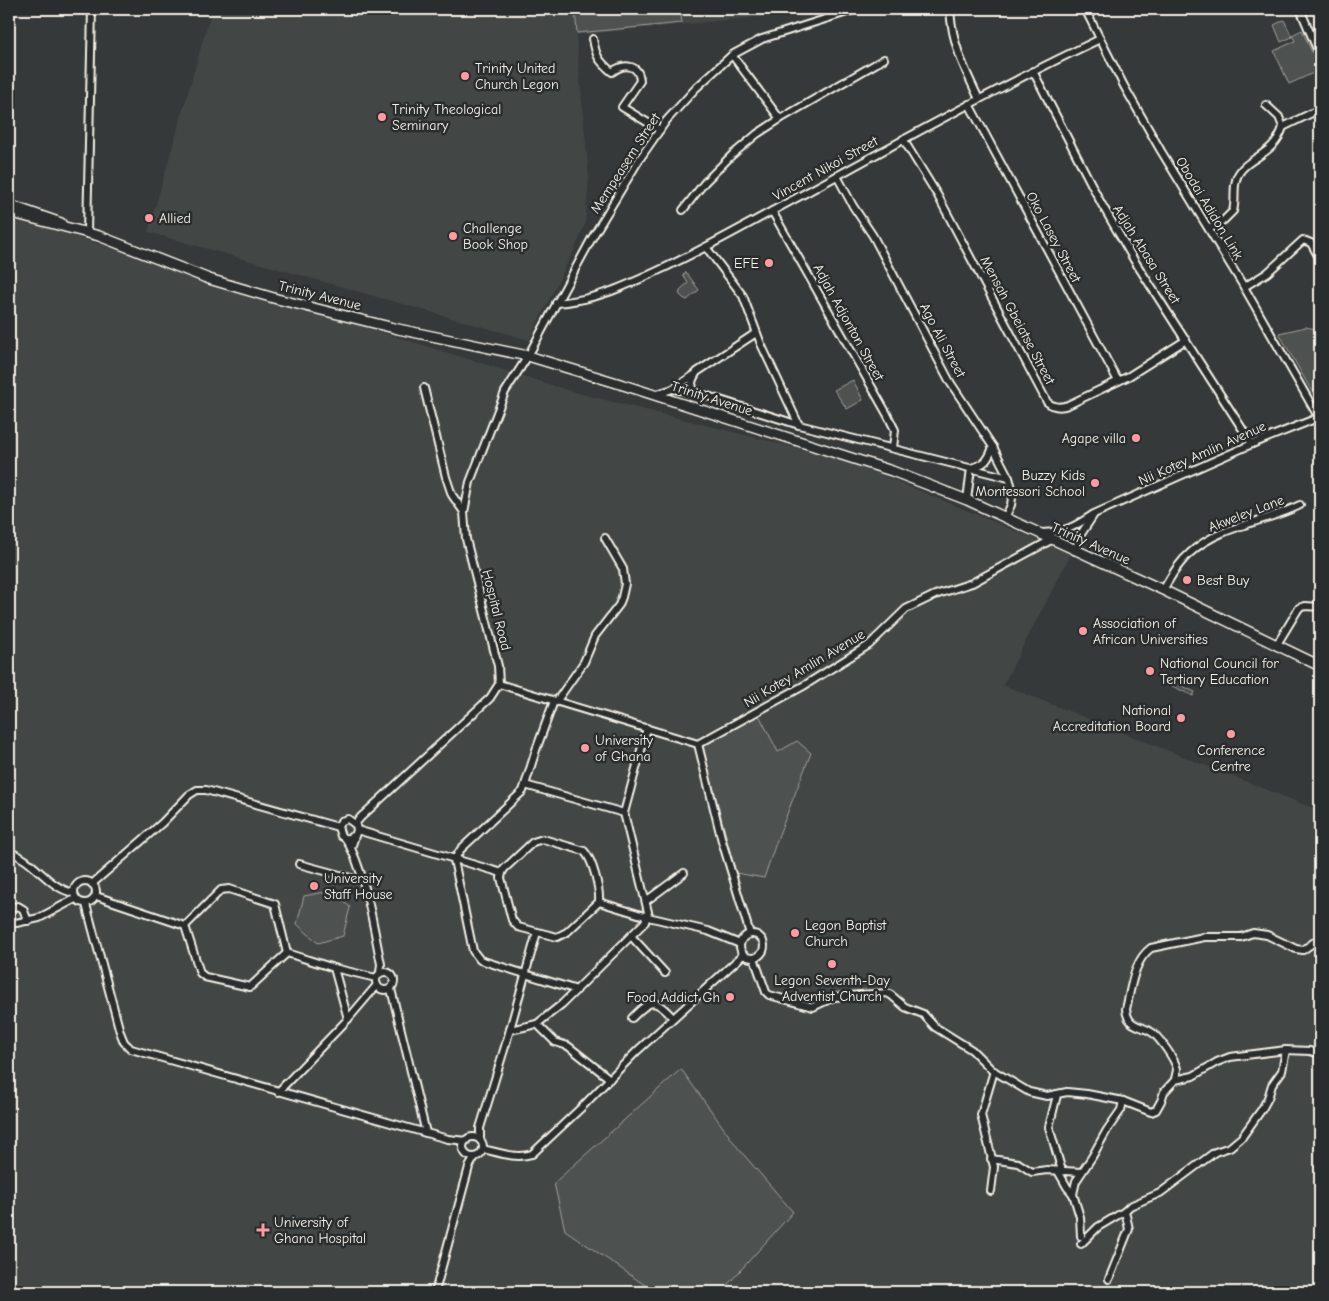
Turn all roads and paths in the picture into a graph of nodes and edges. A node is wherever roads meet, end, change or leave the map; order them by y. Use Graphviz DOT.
graph roads {
  1 [pos="92,9"];
  2 [pos="857,9"];
  3 [pos="950,9"];
  4 [pos="1085,9"];
  5 [pos="1300,9"];
  6 [pos="850,10"];
  7 [pos="593,39"];
  8 [pos="1100,39"];
  9 [pos="732,55"];
  10 [pos="1320,56"];
  11 [pos="884,59"];
  12 [pos="1033,71"];
  13 [pos="978,99"];
  14 [pos="970,104"];
  15 [pos="1266,105"];
  16 [pos="1320,109"];
  17 [pos="780,119"];
  18 [pos="1283,127"];
  19 [pos="660,130"];
  20 [pos="903,139"];
  21 [pos="837,176"];
  22 [pos="9,204"];
  23 [pos="683,210"];
  24 [pos="772,211"];
  25 [pos="9,212"];
  26 [pos="70,228"];
  27 [pos="1209,229"];
  28 [pos="87,232"];
  29 [pos="706,247"];
  30 [pos="1320,259"];
  31 [pos="1244,287"];
  32 [pos="556,304"];
  33 [pos="756,333"];
  34 [pos="1186,340"];
  35 [pos="528,356"];
  36 [pos="697,372"];
  37 [pos="1118,381"];
  38 [pos="424,388"];
  39 [pos="673,389"];
  40 [pos="694,389"];
  41 [pos="654,395"];
  42 [pos="1320,417"];
  43 [pos="799,425"];
  44 [pos="1252,444"];
  45 [pos="993,447"];
  46 [pos="893,448"];
  47 [pos="971,468"];
  48 [pos="1009,478"];
  49 [pos="967,500"];
  50 [pos="1300,505"];
  51 [pos="464,512"];
  52 [pos="1094,514"];
  53 [pos="1005,518"];
  54 [pos="1037,534"];
  55 [pos="605,538"];
  56 [pos="1051,540"];
  57 [pos="1075,551"];
  58 [pos="1163,590"];
  59 [pos="1320,607"];
  60 [pos="1276,646"];
  61 [pos="1320,666"];
  62 [pos="499,684"];
  63 [pos="555,702"];
  64 [pos="647,728"];
  65 [pos="698,744"];
  66 [pos="525,785"];
  67 [pos="624,813"];
  68 [pos="338,827"];
  69 [pos="354,828"];
  70 [pos="346,839"];
  71 [pos="351,848"];
  72 [pos="9,852"];
  73 [pos="454,860"];
  74 [pos="299,864"];
  75 [pos="502,873"];
  76 [pos="684,873"];
  77 [pos="362,880"];
  78 [pos="92,884"];
  79 [pos="74,896"];
  80 [pos="96,896"];
  81 [pos="646,901"];
  82 [pos="599,902"];
  83 [pos="86,904"];
  84 [pos="648,917"];
  85 [pos="28,921"];
  86 [pos="185,926"];
  87 [pos="537,932"];
  88 [pos="750,934"];
  89 [pos="631,936"];
  90 [pos="1320,938"];
  91 [pos="740,944"];
  92 [pos="287,953"];
  93 [pos="743,955"];
  94 [pos="754,958"];
  95 [pos="334,968"];
  96 [pos="665,973"];
  97 [pos="526,975"];
  98 [pos="380,977"];
  99 [pos="388,989"];
  100 [pos="577,990"];
  101 [pos="632,1018"];
  102 [pos="673,1018"];
  103 [pos="348,1019"];
  104 [pos="537,1024"];
  105 [pos="510,1030"];
  106 [pos="1286,1050"];
  107 [pos="1320,1054"];
  108 [pos="994,1071"];
  109 [pos="610,1078"];
  110 [pos="1175,1080"];
  111 [pos="278,1092"];
  112 [pos="1057,1095"];
  113 [pos="1122,1101"];
  114 [pos="426,1133"];
  115 [pos="477,1139"];
  116 [pos="464,1144"];
  117 [pos="483,1149"];
  118 [pos="471,1157"];
  119 [pos="991,1159"];
  120 [pos="1060,1172"];
  121 [pos="1081,1172"];
  122 [pos="991,1191"];
  123 [pos="1073,1194"];
  124 [pos="1125,1212"];
  125 [pos="1081,1236"];
  126 [pos="1081,1244"];
  127 [pos="1109,1279"];
  128 [pos="435,1292"];
  1 -- 28 [label="street"];
  2 -- 6 [label="street, Mempeasem Street"];
  3 -- 13 [label="street"];
  4 -- 8 [label="street, Obodai Adidon Link"];
  5 -- 10 [label="street"];
  6 -- 9 [label="street, Mempeasem Street"];
  7 -- 19 [label="street"];
  8 -- 12 [label="street, Vincent Nikoi Street"];
  8 -- 27 [label="street, Obodai Adidon Link"];
  9 -- 17 [label="street"];
  9 -- 19 [label="street, Mempeasem Street"];
  11 -- 17 [label="street"];
  12 -- 13 [label="street, Vincent Nikoi Street"];
  12 -- 34 [label="street, Adjah Abasa Street"];
  13 -- 14 [label="street, Vincent Nikoi Street"];
  14 -- 20 [label="street, Vincent Nikoi Street"];
  14 -- 37 [label="street, Oko Lasey Street"];
  15 -- 18 [label="street"];
  16 -- 18 [label="street"];
  17 -- 23 [label="street"];
  18 -- 27 [label="street"];
  19 -- 32 [label="street, Mempeasem Street"];
  20 -- 21 [label="street, Vincent Nikoi Street"];
  20 -- 37 [label="street, Mensah Gbeiatse Street"];
  21 -- 24 [label="street, Vincent Nikoi Street"];
  21 -- 45 [label="street, Ago Ali Street"];
  22 -- 26 [label="street, Trinity Avenue"];
  24 -- 29 [label="street, Vincent Nikoi Street"];
  24 -- 46 [label="street, Adjah Adjonton Street"];
  25 -- 26 [label="street, Trinity Avenue"];
  26 -- 28 [label="street, Trinity Avenue"];
  27 -- 31 [label="street, Obodai Adidon Link"];
  28 -- 35 [label="street, Trinity Avenue"];
  29 -- 32 [label="street, Vincent Nikoi Street"];
  29 -- 33 [label="street"];
  30 -- 31 [label="street"];
  31 -- 42 [label="street, Obodai Adidon Link"];
  32 -- 35 [label="street, Mempeasem Street"];
  33 -- 36 [label="street"];
  33 -- 43 [label="street"];
  34 -- 37 [label="street, Mensah Gbeiatse Street"];
  34 -- 44 [label="street, Adjah Abasa Street"];
  35 -- 41 [label="street, Trinity Avenue"];
  35 -- 51 [label="street, Hospital Road"];
  36 -- 39 [label="street"];
  36 -- 40 [label="street"];
  38 -- 51 [label="street"];
  39 -- 40 [label="street"];
  39 -- 41 [label="street"];
  40 -- 43 [label="street"];
  41 -- 49 [label="street, Trinity Avenue"];
  42 -- 44 [label="street, Nii Kotey Amlin Avenue"];
  43 -- 46 [label="street"];
  44 -- 52 [label="street, Nii Kotey Amlin Avenue"];
  45 -- 47 [label="street"];
  45 -- 48 [label="street, Ago Ali Street"];
  46 -- 47 [label="street"];
  47 -- 48 [label="street"];
  47 -- 49 [label="street"];
  48 -- 53 [label="street, Ago Ali Street"];
  49 -- 53 [label="street, Trinity Avenue"];
  50 -- 58 [label="street, Akweley Lane"];
  51 -- 62 [label="street, Hospital Road"];
  52 -- 54 [label="street, Nii Kotey Amlin Avenue"];
  52 -- 57 [label="street"];
  53 -- 54 [label="street, Trinity Avenue"];
  54 -- 56 [label="street, Trinity Avenue"];
  55 -- 63 [label="street"];
  56 -- 57 [label="street, Trinity Avenue"];
  56 -- 65 [label="street, Nii Kotey Amlin Avenue"];
  57 -- 58 [label="street, Trinity Avenue"];
  58 -- 60 [label="street, Trinity Avenue"];
  59 -- 60 [label="street"];
  60 -- 61 [label="street, Trinity Avenue"];
  62 -- 63 [label="street"];
  62 -- 69 [label="street"];
  63 -- 64 [label="street"];
  63 -- 66 [label="street"];
  64 -- 65 [label="street"];
  64 -- 67 [label="street"];
  65 -- 88 [label="street"];
  66 -- 67 [label="street"];
  66 -- 73 [label="street"];
  67 -- 81 [label="street"];
  68 -- 69 [label="street"];
  68 -- 70 [label="street"];
  68 -- 78 [label="street"];
  69 -- 70 [label="street"];
  69 -- 71 [label="street"];
  69 -- 73 [label="street"];
  70 -- 71 [label="street"];
  71 -- 77 [label="street"];
  72 -- 79 [label="street"];
  73 -- 75 [label="street"];
  73 -- 97 [label="street"];
  74 -- 77 [label="street"];
  75 -- 82 [label="street"];
  75 -- 87 [label="street"];
  76 -- 81 [label="street"];
  77 -- 98 [label="street"];
  78 -- 79 [label="street"];
  78 -- 80 [label="street"];
  79 -- 83 [label="street"];
  79 -- 85 [label="street"];
  80 -- 83 [label="street"];
  80 -- 86 [label="street"];
  81 -- 84 [label="street"];
  82 -- 84 [label="street"];
  82 -- 87 [label="street"];
  83 -- 111 [label="street"];
  84 -- 89 [label="street"];
  84 -- 91 [label="street"];
  86 -- 92 [label="street"];
  86 -- 92 [label="street"];
  87 -- 97 [label="street"];
  88 -- 91 [label="street"];
  88 -- 94 [label="street"];
  89 -- 96 [label="street"];
  89 -- 100 [label="street"];
  90 -- 110 [label="street"];
  91 -- 93 [label="street"];
  92 -- 95 [label="street"];
  93 -- 94 [label="street"];
  93 -- 102 [label="street"];
  94 -- 108 [label="street"];
  95 -- 98 [label="street"];
  95 -- 103 [label="street"];
  97 -- 100 [label="street"];
  97 -- 105 [label="street"];
  98 -- 99 [label="street"];
  98 -- 99 [label="street"];
  98 -- 103 [label="street"];
  99 -- 114 [label="street"];
  100 -- 104 [label="street"];
  101 -- 102 [label="street"];
  102 -- 109 [label="street"];
  103 -- 111 [label="street"];
  104 -- 105 [label="street"];
  104 -- 109 [label="street"];
  105 -- 115 [label="street"];
  106 -- 107 [label="street"];
  106 -- 110 [label="street"];
  106 -- 124 [label="street"];
  108 -- 112 [label="street"];
  108 -- 119 [label="street"];
  109 -- 117 [label="street"];
  110 -- 113 [label="street"];
  111 -- 114 [label="street"];
  112 -- 113 [label="street"];
  112 -- 120 [label="street"];
  113 -- 121 [label="street"];
  114 -- 116 [label="street"];
  115 -- 116 [label="street"];
  115 -- 117 [label="street"];
  116 -- 118 [label="street"];
  117 -- 118 [label="street"];
  118 -- 128 [label="street"];
  119 -- 120 [label="street"];
  119 -- 122 [label="street"];
  120 -- 121 [label="street"];
  120 -- 123 [label="street"];
  121 -- 123 [label="street"];
  123 -- 125 [label="street"];
  124 -- 126 [label="street"];
  124 -- 127 [label="street"];
}
